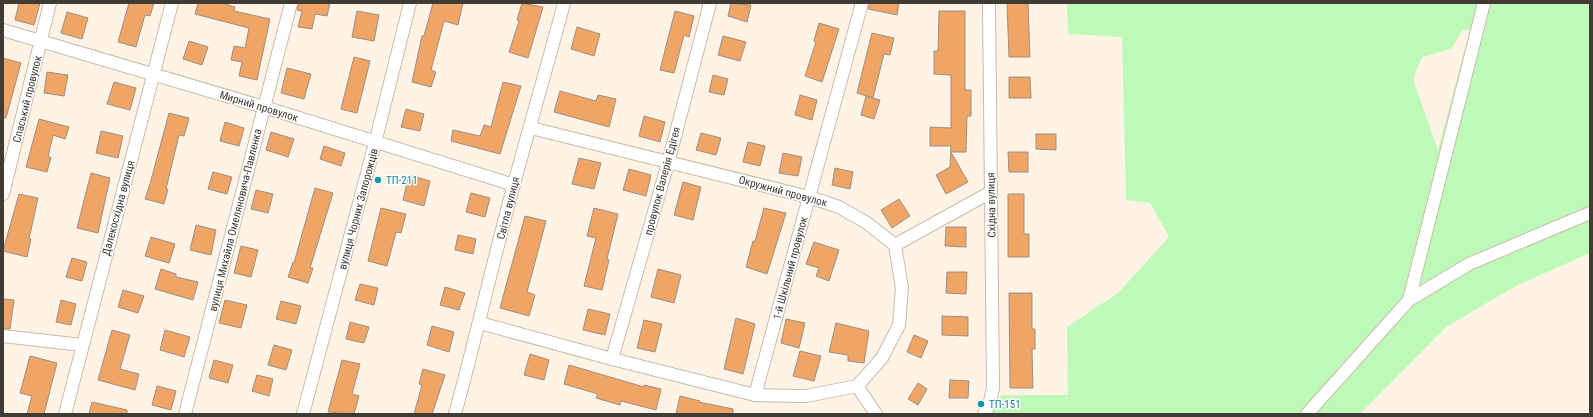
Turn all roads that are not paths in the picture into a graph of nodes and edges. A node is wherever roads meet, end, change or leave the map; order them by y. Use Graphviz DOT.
graph roads {
  1 [pos="50,3"];
  2 [pos="172,3"];
  3 [pos="291,3"];
  4 [pos="410,3"];
  5 [pos="564,3"];
  6 [pos="710,3"];
  7 [pos="862,3"];
  8 [pos="989,3"];
  9 [pos="1484,3"];
  10 [pos="3,30"];
  11 [pos="41,41"];
  12 [pos="154,74"];
  13 [pos="264,107"];
  14 [pos="531,128"];
  15 [pos="376,142"];
  16 [pos="668,163"];
  17 [pos="514,184"];
  18 [pos="991,192"];
  19 [pos="3,194"];
  20 [pos="810,197"];
  21 [pos="1590,213"];
  22 [pos="895,245"];
  23 [pos="1409,300"];
  24 [pos="480,323"];
  25 [pos="3,336"];
  26 [pos="82,345"];
  27 [pos="612,359"];
  28 [pos="857,386"];
  29 [pos="755,395"];
  30 [pos="986,410"];
  31 [pos="65,414"];
  32 [pos="185,414"];
  33 [pos="303,414"];
  34 [pos="455,414"];
  35 [pos="876,414"];
  36 [pos="1307,414"];
  1 -- 11 [label="street, Спаський провулок"];
  2 -- 12 [label="street, Далекосхідна вулиця"];
  3 -- 13 [label="street, вулиця Михайла Омеляновича-Павленка"];
  4 -- 15 [label="street, вулиця Чорних Запорожців"];
  5 -- 14 [label="street, Світла вулиця"];
  6 -- 16 [label="street, провулок Валерія Едігея"];
  7 -- 20 [label="street, 1-й Шкільний провулок"];
  8 -- 18 [label="street, Східна вулиця"];
  9 -- 23 [label="street"];
  10 -- 11 [label="street, Мирний провулок"];
  11 -- 12 [label="street, Мирний провулок"];
  11 -- 19 [label="street, Спаський провулок"];
  12 -- 13 [label="street, Мирний провулок"];
  12 -- 26 [label="street, Далекосхідна вулиця"];
  13 -- 15 [label="street, Мирний провулок"];
  13 -- 32 [label="street, вулиця Михайла Омеляновича-Павленка"];
  14 -- 16 [label="street, Окружний провулок"];
  14 -- 17 [label="street, Світла вулиця"];
  15 -- 17 [label="street, Мирний провулок"];
  15 -- 33 [label="street, вулиця Чорних Запорожців"];
  16 -- 20 [label="street, Окружний провулок"];
  16 -- 27 [label="street, провулок Валерія Едігея"];
  17 -- 24 [label="street, Світла вулиця"];
  18 -- 22 [label="street"];
  18 -- 30 [label="street, Східна вулиця"];
  20 -- 22 [label="street, Окружний провулок"];
  20 -- 29 [label="street, 1-й Шкільний провулок"];
  21 -- 23 [label="street"];
  22 -- 28 [label="street"];
  23 -- 36 [label="street"];
  24 -- 27 [label="street"];
  24 -- 34 [label="street, Світла вулиця"];
  25 -- 26 [label="street"];
  26 -- 31 [label="street, Далекосхідна вулиця"];
  27 -- 29 [label="street"];
  28 -- 29 [label="street"];
  28 -- 35 [label="street"];
}
